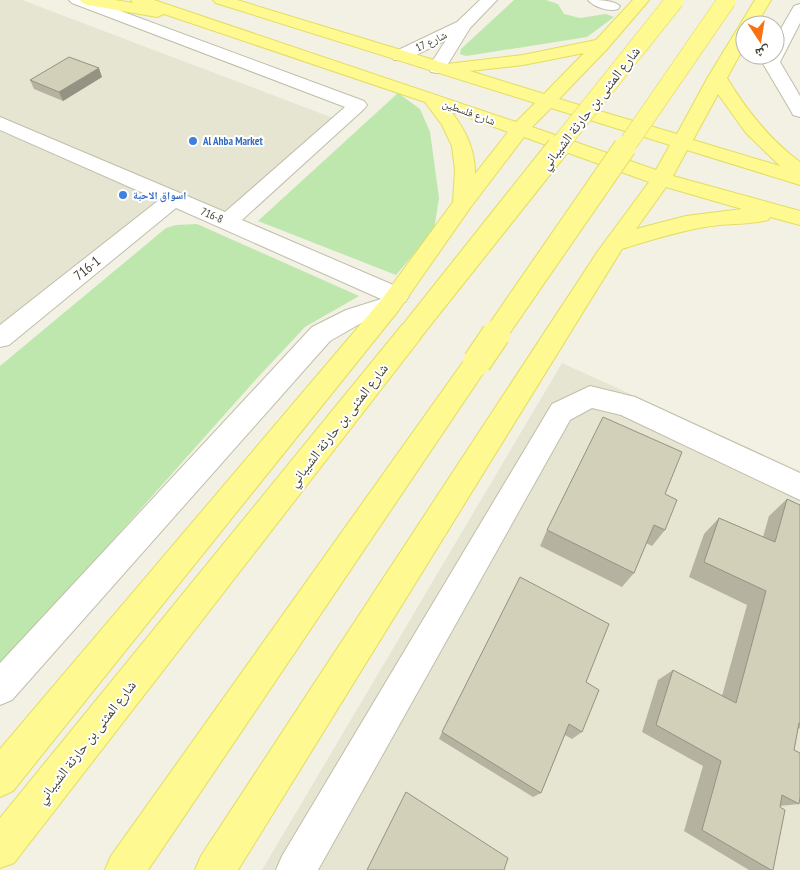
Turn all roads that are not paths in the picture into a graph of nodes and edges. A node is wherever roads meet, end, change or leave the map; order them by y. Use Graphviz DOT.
graph roads {
  1 [pos="77,0"];
  2 [pos="88,0"];
  3 [pos="139,0"];
  4 [pos="221,0"];
  5 [pos="489,0"];
  6 [pos="596,0"];
  7 [pos="641,0"];
  8 [pos="675,0"];
  9 [pos="727,0"];
  10 [pos="763,0"];
  11 [pos="612,6"];
  12 [pos="800,9"];
  13 [pos="754,15"];
  14 [pos="186,16"];
  15 [pos="463,25"];
  16 [pos="795,31"];
  17 [pos="785,43"];
  18 [pos="602,44"];
  19 [pos="735,47"];
  20 [pos="400,56"];
  21 [pos="773,65"];
  22 [pos="439,68"];
  23 [pos="717,77"];
  24 [pos="431,98"];
  25 [pos="546,101"];
  26 [pos="800,111"];
  27 [pos="0,123"];
  28 [pos="520,129"];
  29 [pos="682,143"];
  30 [pos="800,171"];
  31 [pos="661,179"];
  32 [pos="800,179"];
  33 [pos="174,199"];
  34 [pos="463,203"];
  35 [pos="800,219"];
  36 [pos="227,222"];
  37 [pos="615,244"];
  38 [pos="393,300"];
  39 [pos="0,338"];
  40 [pos="800,487"];
  41 [pos="0,688"];
  42 [pos="0,778"];
  43 [pos="0,849"];
  44 [pos="125,870"];
  45 [pos="215,870"];
  46 [pos="296,870"];
  1 -- 36 [label="street"];
  2 -- 14 [label="main road"];
  3 -- 14 [label="main road, شارع فلسطين"];
  4 -- 20 [label="main road"];
  5 -- 15 [label="street, شارع 17"];
  6 -- 11 [label="street"];
  7 -- 18 [label="main road"];
  8 -- 43 [label="main road, شارع المثنى بن حارثة الشيباني, bridge"];
  9 -- 44 [label="main road, bridge"];
  10 -- 13 [label="main road"];
  12 -- 16 [label="street"];
  14 -- 24 [label="main road, شارع فلسطين"];
  15 -- 20 [label="street, شارع 17"];
  15 -- 22 [label="street, شارع 17"];
  16 -- 17 [label="street"];
  18 -- 22 [label="main road"];
  18 -- 25 [label="main road"];
  19 -- 23 [label="main road"];
  20 -- 22 [label="main road"];
  21 -- 26 [label="street"];
  22 -- 25 [label="main road"];
  23 -- 29 [label="main road"];
  23 -- 30 [label="main road"];
  24 -- 28 [label="main road, شارع فلسطين"];
  24 -- 34 [label="main road"];
  25 -- 28 [label="main road"];
  25 -- 29 [label="main road"];
  27 -- 33 [label="street, 716-8"];
  28 -- 31 [label="main road, شارع فلسطين"];
  28 -- 34 [label="main road"];
  29 -- 31 [label="main road"];
  29 -- 32 [label="main road"];
  31 -- 35 [label="main road, شارع فلسطين"];
  31 -- 37 [label="main road"];
  33 -- 36 [label="street, 716-8"];
  33 -- 39 [label="street, 716-1"];
  34 -- 38 [label="main road"];
  35 -- 37 [label="main road"];
  36 -- 38 [label="street, 716-8"];
  37 -- 45 [label="main road"];
  38 -- 41 [label="street"];
  38 -- 42 [label="main road"];
  40 -- 46 [label="street"];
}
